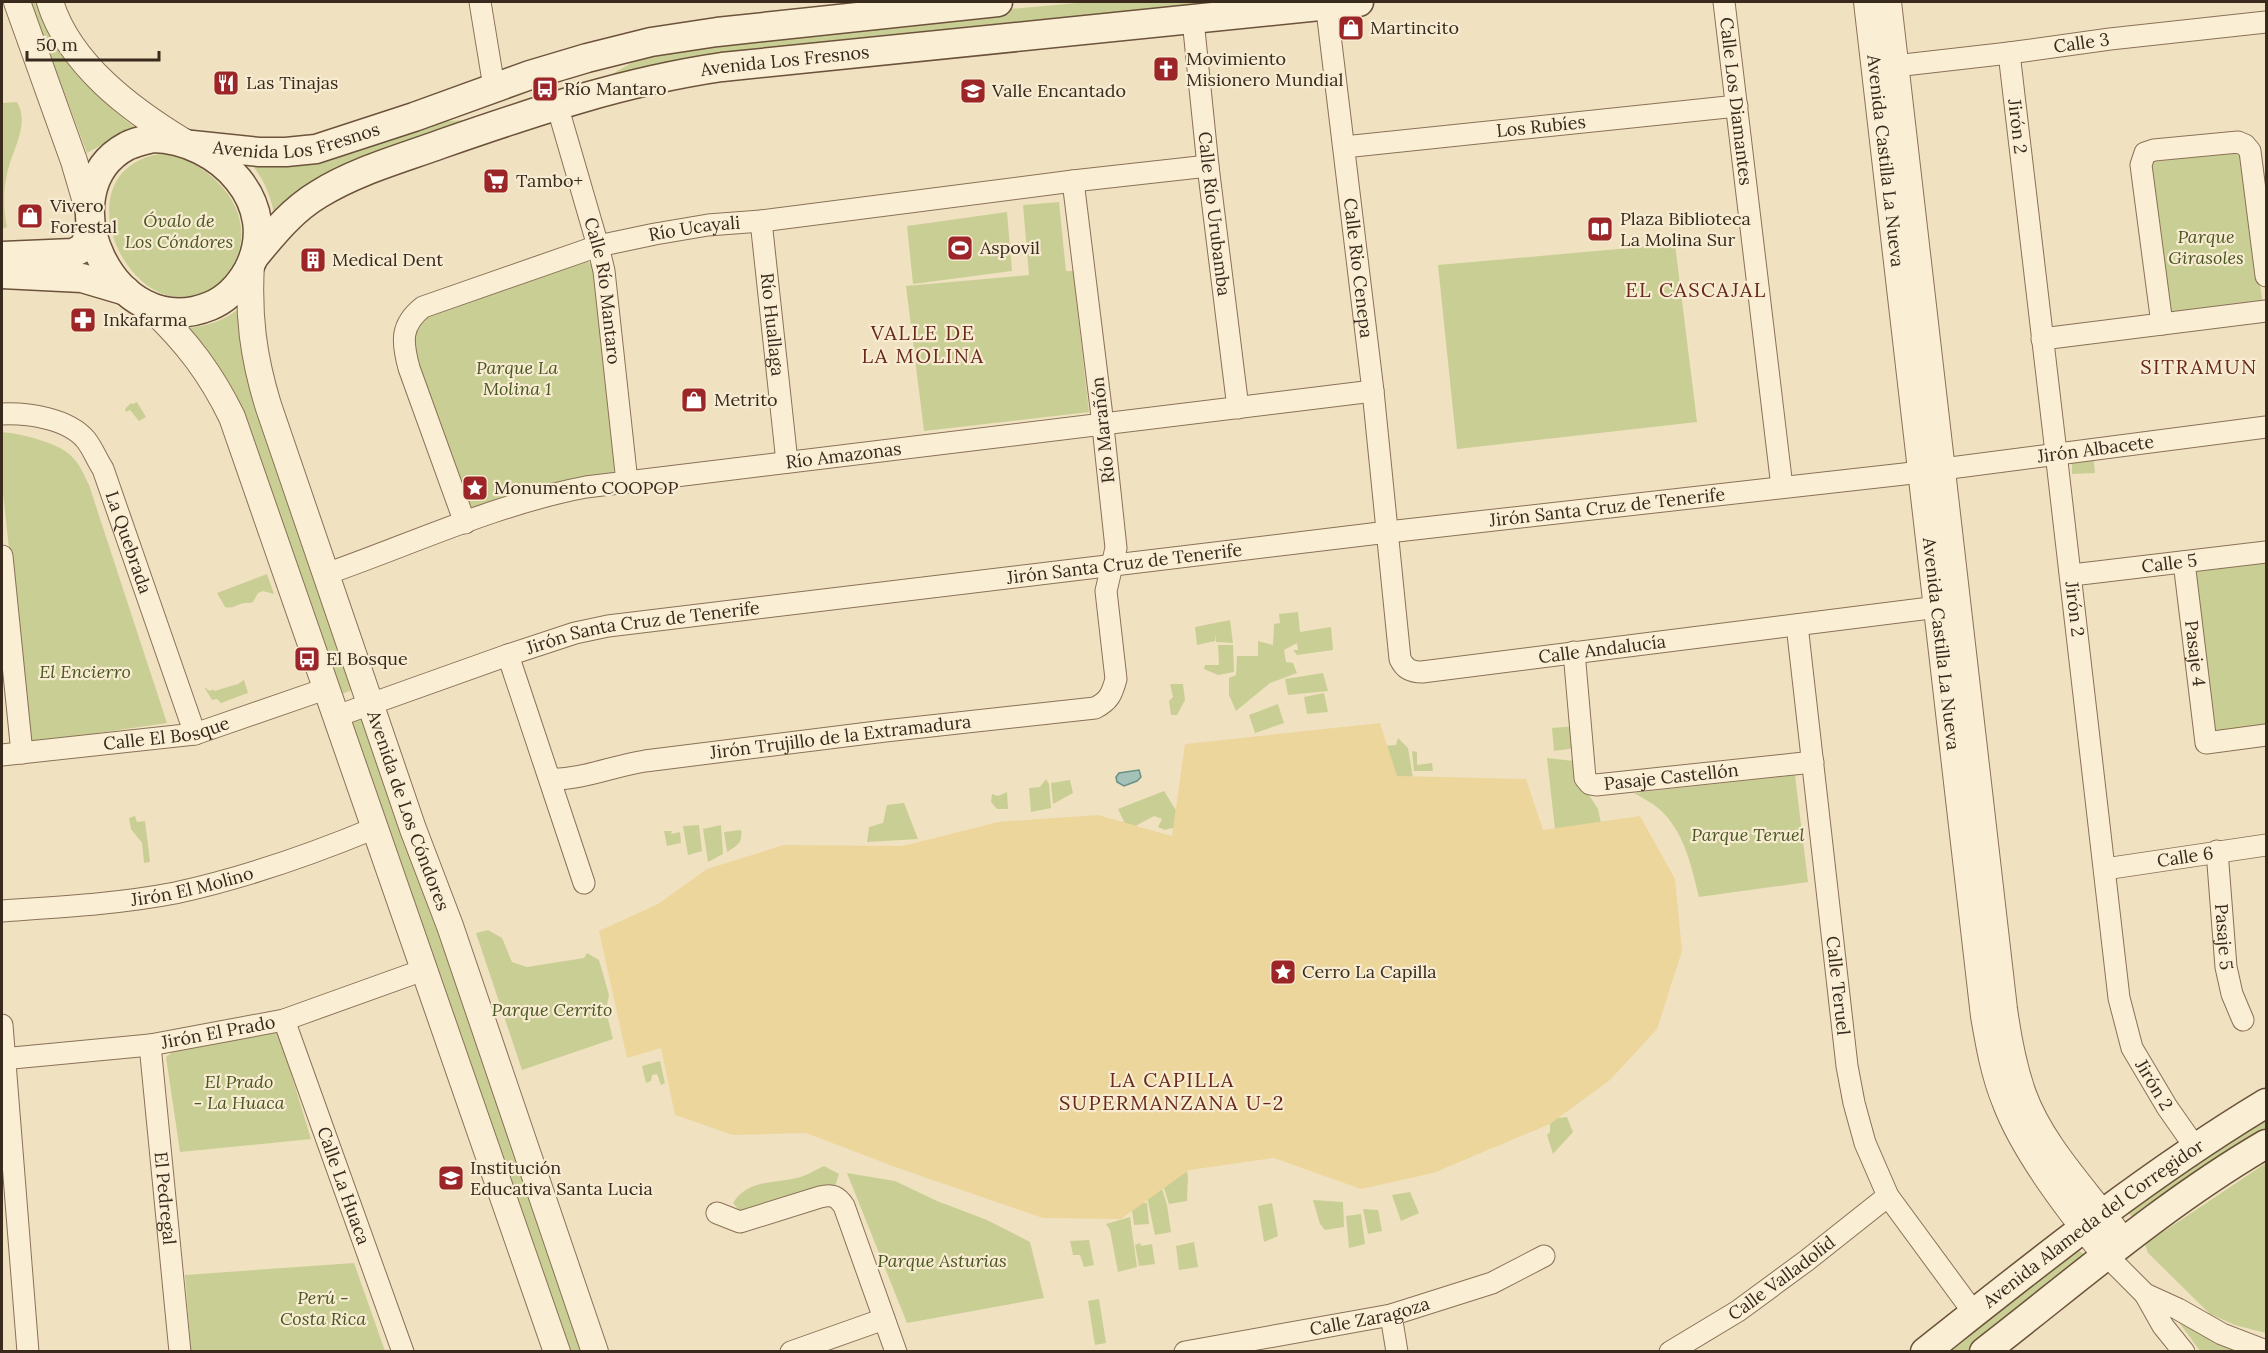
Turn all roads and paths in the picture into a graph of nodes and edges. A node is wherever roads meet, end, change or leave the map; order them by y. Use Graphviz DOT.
graph roads {
  1 [pos="17,2"];
  2 [pos="50,2"];
  3 [pos="480,2"];
  4 [pos="998,2"];
  5 [pos="1359,2"];
  6 [pos="1724,2"];
  7 [pos="1867,2"];
  8 [pos="1888,2"];
  9 [pos="1326,3"];
  10 [pos="910,6"];
  11 [pos="1194,20"];
  12 [pos="2266,22"];
  13 [pos="2009,53"];
  14 [pos="1895,66"];
  15 [pos="494,87"];
  16 [pos="557,105"];
  17 [pos="1737,106"];
  18 [pos="188,143"];
  19 [pos="1344,147"];
  20 [pos="1208,166"];
  21 [pos="1073,181"];
  22 [pos="761,221"];
  23 [pos="90,222"];
  24 [pos="598,246"];
  25 [pos="2,256"];
  26 [pos="253,260"];
  27 [pos="2,274"];
  28 [pos="2266,276"];
  29 [pos="126,291"];
  30 [pos="152,309"];
  31 [pos="2266,311"];
  32 [pos="2162,324"];
  33 [pos="2042,339"];
  34 [pos="1373,391"];
  35 [pos="1239,408"];
  36 [pos="2,414"];
  37 [pos="1102,423"];
  38 [pos="2266,427"];
  39 [pos="2056,455"];
  40 [pos="788,462"];
  41 [pos="1933,470"];
  42 [pos="627,482"];
  43 [pos="1782,487"];
  44 [pos="465,523"];
  45 [pos="1389,532"];
  46 [pos="2266,552"];
  47 [pos="2,556"];
  48 [pos="2184,561"];
  49 [pos="1111,565"];
  50 [pos="326,574"];
  51 [pos="2072,575"];
  52 [pos="1938,607"];
  53 [pos="1797,625"];
  54 [pos="1574,652"];
  55 [pos="508,655"];
  56 [pos="1116,679"];
  57 [pos="328,688"];
  58 [pos="370,704"];
  59 [pos="337,716"];
  60 [pos="195,734"];
  61 [pos="2266,735"];
  62 [pos="12,754"];
  63 [pos="1813,762"];
  64 [pos="550,779"];
  65 [pos="375,828"];
  66 [pos="2266,845"];
  67 [pos="2217,851"];
  68 [pos="2105,869"];
  69 [pos="584,883"];
  70 [pos="2,911"];
  71 [pos="426,969"];
  72 [pos="284,1020"];
  73 [pos="2243,1020"];
  74 [pos="2,1025"];
  75 [pos="150,1045"];
  76 [pos="3,1059"];
  77 [pos="2266,1103"];
  78 [pos="2266,1144"];
  79 [pos="2195,1147"];
  80 [pos="1888,1196"];
  81 [pos="717,1214"];
  82 [pos="2093,1220"];
  83 [pos="2114,1249"];
  84 [pos="1545,1257"];
  85 [pos="2145,1294"];
  86 [pos="1974,1313"];
  87 [pos="1391,1315"];
  88 [pos="884,1319"];
  89 [pos="1997,1348"];
  90 [pos="2266,1351"];
  91 [pos="28,1352"];
  92 [pos="180,1352"];
  93 [pos="402,1352"];
  94 [pos="557,1352"];
  95 [pos="595,1352"];
  96 [pos="792,1352"];
  97 [pos="896,1352"];
  98 [pos="1185,1352"];
  99 [pos="1397,1352"];
  100 [pos="1670,1352"];
  101 [pos="1925,1352"];
  102 [pos="2184,1352"];
  1 -- 23 [label="street"];
  2 -- 18 [label="street"];
  3 -- 15 [label="street"];
  4 -- 10 [label="main road, Avenida Los Fresnos"];
  5 -- 9 [label="main road, Avenida Los Fresnos"];
  6 -- 17 [label="street, Calle Los Diamantes"];
  7 -- 41 [label="street, Avenida Castilla La Nueva"];
  8 -- 14 [label="street, Avenida Castilla La Nueva"];
  9 -- 11 [label="main road, Avenida Los Fresnos"];
  9 -- 19 [label="street, Calle Rio Cenepa"];
  10 -- 15 [label="main road, Avenida Los Fresnos"];
  11 -- 16 [label="main road, Avenida Los Fresnos"];
  11 -- 20 [label="street, Calle Río Urubamba"];
  12 -- 13 [label="street, Calle 3"];
  13 -- 14 [label="street, Calle 3"];
  13 -- 33 [label="street, Jirón 2"];
  14 -- 41 [label="street, Avenida Castilla La Nueva"];
  15 -- 18 [label="main road, Avenida Los Fresnos"];
  16 -- 24 [label="street, Calle Río Mantaro"];
  16 -- 26 [label="main road, Avenida Los Fresnos"];
  17 -- 19 [label="street, Los Rubíes"];
  17 -- 43 [label="street, Calle Los Diamantes"];
  18 -- 23 [label="main road"];
  18 -- 26 [label="main road"];
  19 -- 34 [label="street, Calle Rio Cenepa"];
  20 -- 21 [label="street, Río Ucayali"];
  20 -- 35 [label="street, Calle Río Urubamba"];
  21 -- 22 [label="street, Río Ucayali"];
  21 -- 37 [label="street, Río Marañón"];
  22 -- 24 [label="street, Río Ucayali"];
  22 -- 40 [label="street, Río Huallaga"];
  23 -- 25 [label="main road"];
  23 -- 29 [label="main road"];
  24 -- 42 [label="street, Calle Río Mantaro"];
  24 -- 44 [label="street, Río Ucayali"];
  26 -- 30 [label="main road"];
  26 -- 50 [label="street, Avenida de Los Cóndores"];
  27 -- 29 [label="main road"];
  28 -- 32 [label="street"];
  29 -- 30 [label="main road"];
  30 -- 57 [label="street, Avenida de Los Cóndores"];
  31 -- 32 [label="street"];
  32 -- 33 [label="street"];
  33 -- 39 [label="street, Jirón 2"];
  34 -- 35 [label="street, Río Amazonas"];
  34 -- 45 [label="street, Calle Rio Cenepa"];
  35 -- 37 [label="street, Río Amazonas"];
  36 -- 60 [label="street, La Quebrada"];
  37 -- 40 [label="street, Río Amazonas"];
  37 -- 49 [label="street, Río Marañón"];
  38 -- 39 [label="street, Jirón Albacete"];
  39 -- 41 [label="street, Jirón Albacete"];
  39 -- 51 [label="street, Jirón 2"];
  40 -- 42 [label="street, Río Amazonas"];
  41 -- 43 [label="street, Jirón Santa Cruz de Tenerife"];
  41 -- 52 [label="street, Avenida Castilla La Nueva"];
  41 -- 82 [label="street, Avenida Castilla La Nueva"];
  42 -- 44 [label="street, Río Amazonas"];
  43 -- 45 [label="street, Jirón Santa Cruz de Tenerife"];
  44 -- 50 [label="street, Río Amazonas"];
  45 -- 49 [label="street, Jirón Santa Cruz de Tenerife"];
  45 -- 54 [label="street, Calle Andalucía"];
  46 -- 48 [label="street, Calle 5"];
  47 -- 62 [label="street"];
  48 -- 51 [label="street, Calle 5"];
  48 -- 61 [label="street, Pasaje 4"];
  49 -- 55 [label="street, Jirón Santa Cruz de Tenerife"];
  49 -- 56 [label="street, Río Marañón"];
  50 -- 58 [label="street, Avenida de Los Cóndores"];
  51 -- 68 [label="street, Jirón 2"];
  52 -- 53 [label="street, Calle Andalucía"];
  52 -- 82 [label="street, Avenida Castilla La Nueva"];
  53 -- 54 [label="street, Calle Andalucía"];
  53 -- 63 [label="street, Calle Teruel"];
  54 -- 63 [label="street, Pasaje Castellón"];
  55 -- 58 [label="street, Jirón Santa Cruz de Tenerife"];
  55 -- 64 [label="street"];
  56 -- 64 [label="street, Jirón Trujillo de la Extramadura"];
  57 -- 59 [label="street, Avenida de Los Cóndores"];
  57 -- 60 [label="street, Calle El Bosque"];
  58 -- 59 [label="street, Jirón Santa Cruz de Tenerife"];
  58 -- 95 [label="street, Avenida de Los Cóndores"];
  59 -- 65 [label="street, Avenida de Los Cóndores"];
  60 -- 62 [label="street, Calle El Bosque"];
  63 -- 80 [label="street, Calle Teruel"];
  64 -- 69 [label="street"];
  65 -- 70 [label="street, Jirón El Molino"];
  65 -- 71 [label="street, Avenida de Los Cóndores"];
  66 -- 67 [label="street, Calle 6"];
  67 -- 68 [label="street, Calle 6"];
  67 -- 73 [label="street, Pasaje 5"];
  68 -- 79 [label="street, Jirón 2"];
  71 -- 72 [label="street, Jirón El Prado"];
  71 -- 94 [label="street, Avenida de Los Cóndores"];
  72 -- 75 [label="street, Jirón El Prado"];
  72 -- 93 [label="street, Calle La Huaca"];
  74 -- 76 [label="street"];
  75 -- 76 [label="street, Jirón El Prado"];
  75 -- 92 [label="street, El Pedregal"];
  76 -- 91 [label="street"];
  77 -- 79 [label="main road, Avenida Alameda del Corregidor"];
  78 -- 83 [label="main road, Avenida Alameda del Corregidor"];
  79 -- 82 [label="main road, Avenida Alameda del Corregidor"];
  80 -- 86 [label="street, Calle Teruel"];
  80 -- 100 [label="street, Calle Valladolid"];
  81 -- 88 [label="street"];
  82 -- 83 [label="street, Avenida Castilla La Nueva"];
  82 -- 86 [label="main road, Avenida Alameda del Corregidor"];
  83 -- 85 [label="street"];
  83 -- 89 [label="main road, Avenida Alameda del Corregidor"];
  84 -- 87 [label="street, Calle Zaragoza"];
  85 -- 90 [label="street"];
  85 -- 102 [label="street"];
  86 -- 101 [label="main road, Avenida Alameda del Corregidor"];
  87 -- 98 [label="street, Calle Zaragoza"];
  87 -- 99 [label="street"];
  88 -- 96 [label="street"];
  88 -- 97 [label="street"];
}
